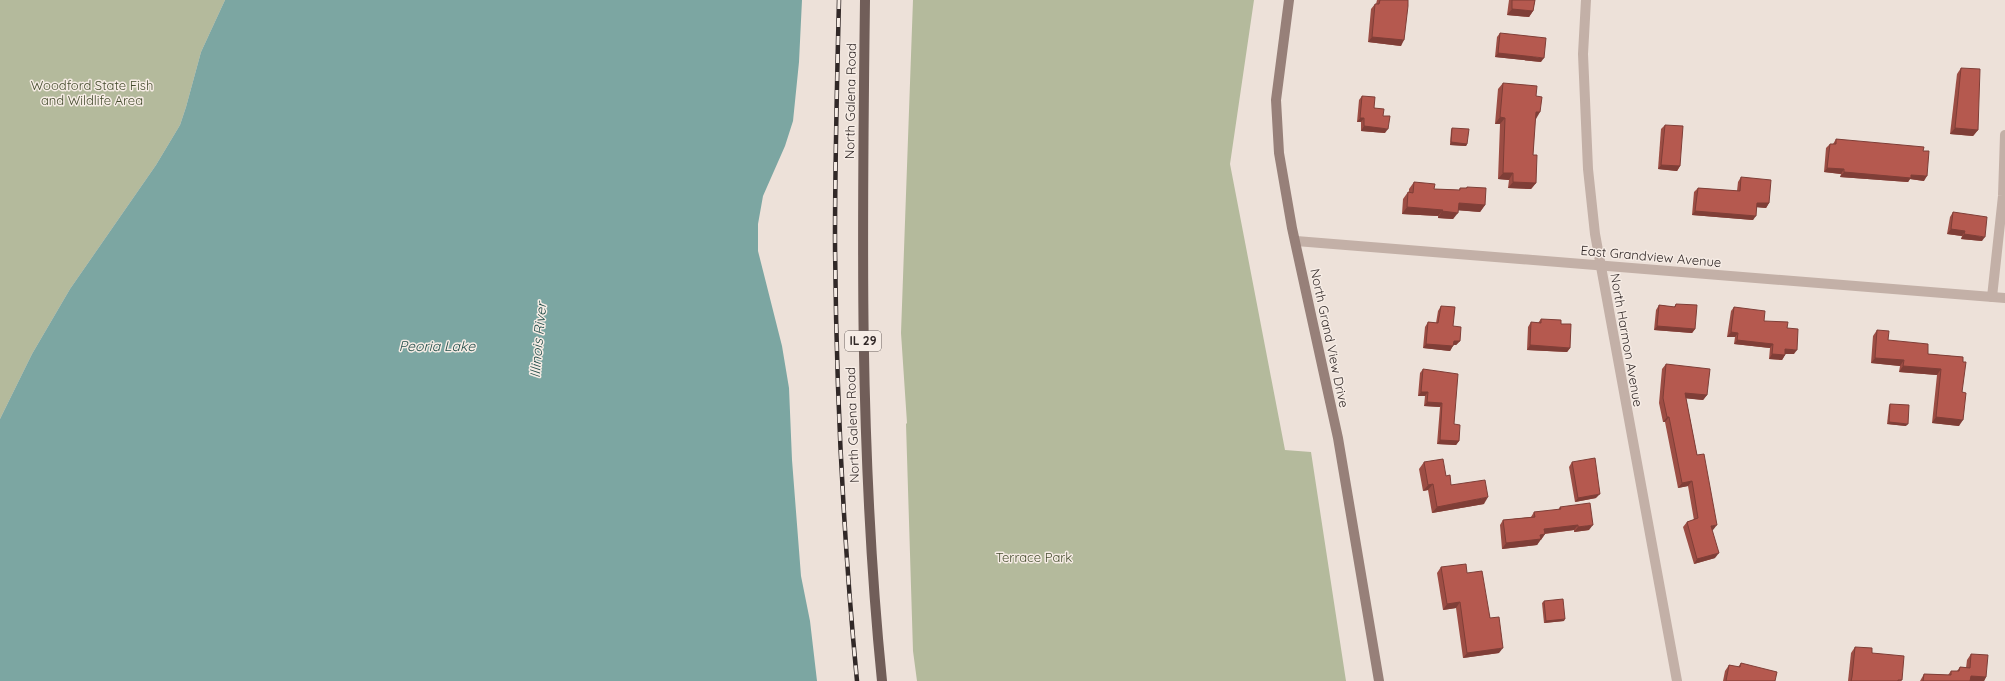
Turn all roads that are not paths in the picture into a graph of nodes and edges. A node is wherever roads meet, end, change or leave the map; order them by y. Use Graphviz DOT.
graph roads {
  1 [pos="865,0"];
  2 [pos="1289,0"];
  3 [pos="1586,0"];
  4 [pos="2005,135"];
  5 [pos="1296,241"];
  6 [pos="1600,265"];
  7 [pos="1992,297"];
  8 [pos="2005,298"];
  9 [pos="882,681"];
  10 [pos="1379,681"];
  11 [pos="1677,681"];
  1 -- 9 [label="main road, North Galena Road / IL 29"];
  2 -- 5 [label="street, North Grand View Drive"];
  3 -- 6 [label="street, North Harmon Avenue"];
  4 -- 7 [label="street"];
  5 -- 6 [label="street, East Grandview Avenue"];
  5 -- 10 [label="street, North Grand View Drive"];
  6 -- 7 [label="street, East Grandview Avenue"];
  6 -- 11 [label="street, North Harmon Avenue"];
  7 -- 8 [label="street, East Grandview Avenue"];
}
